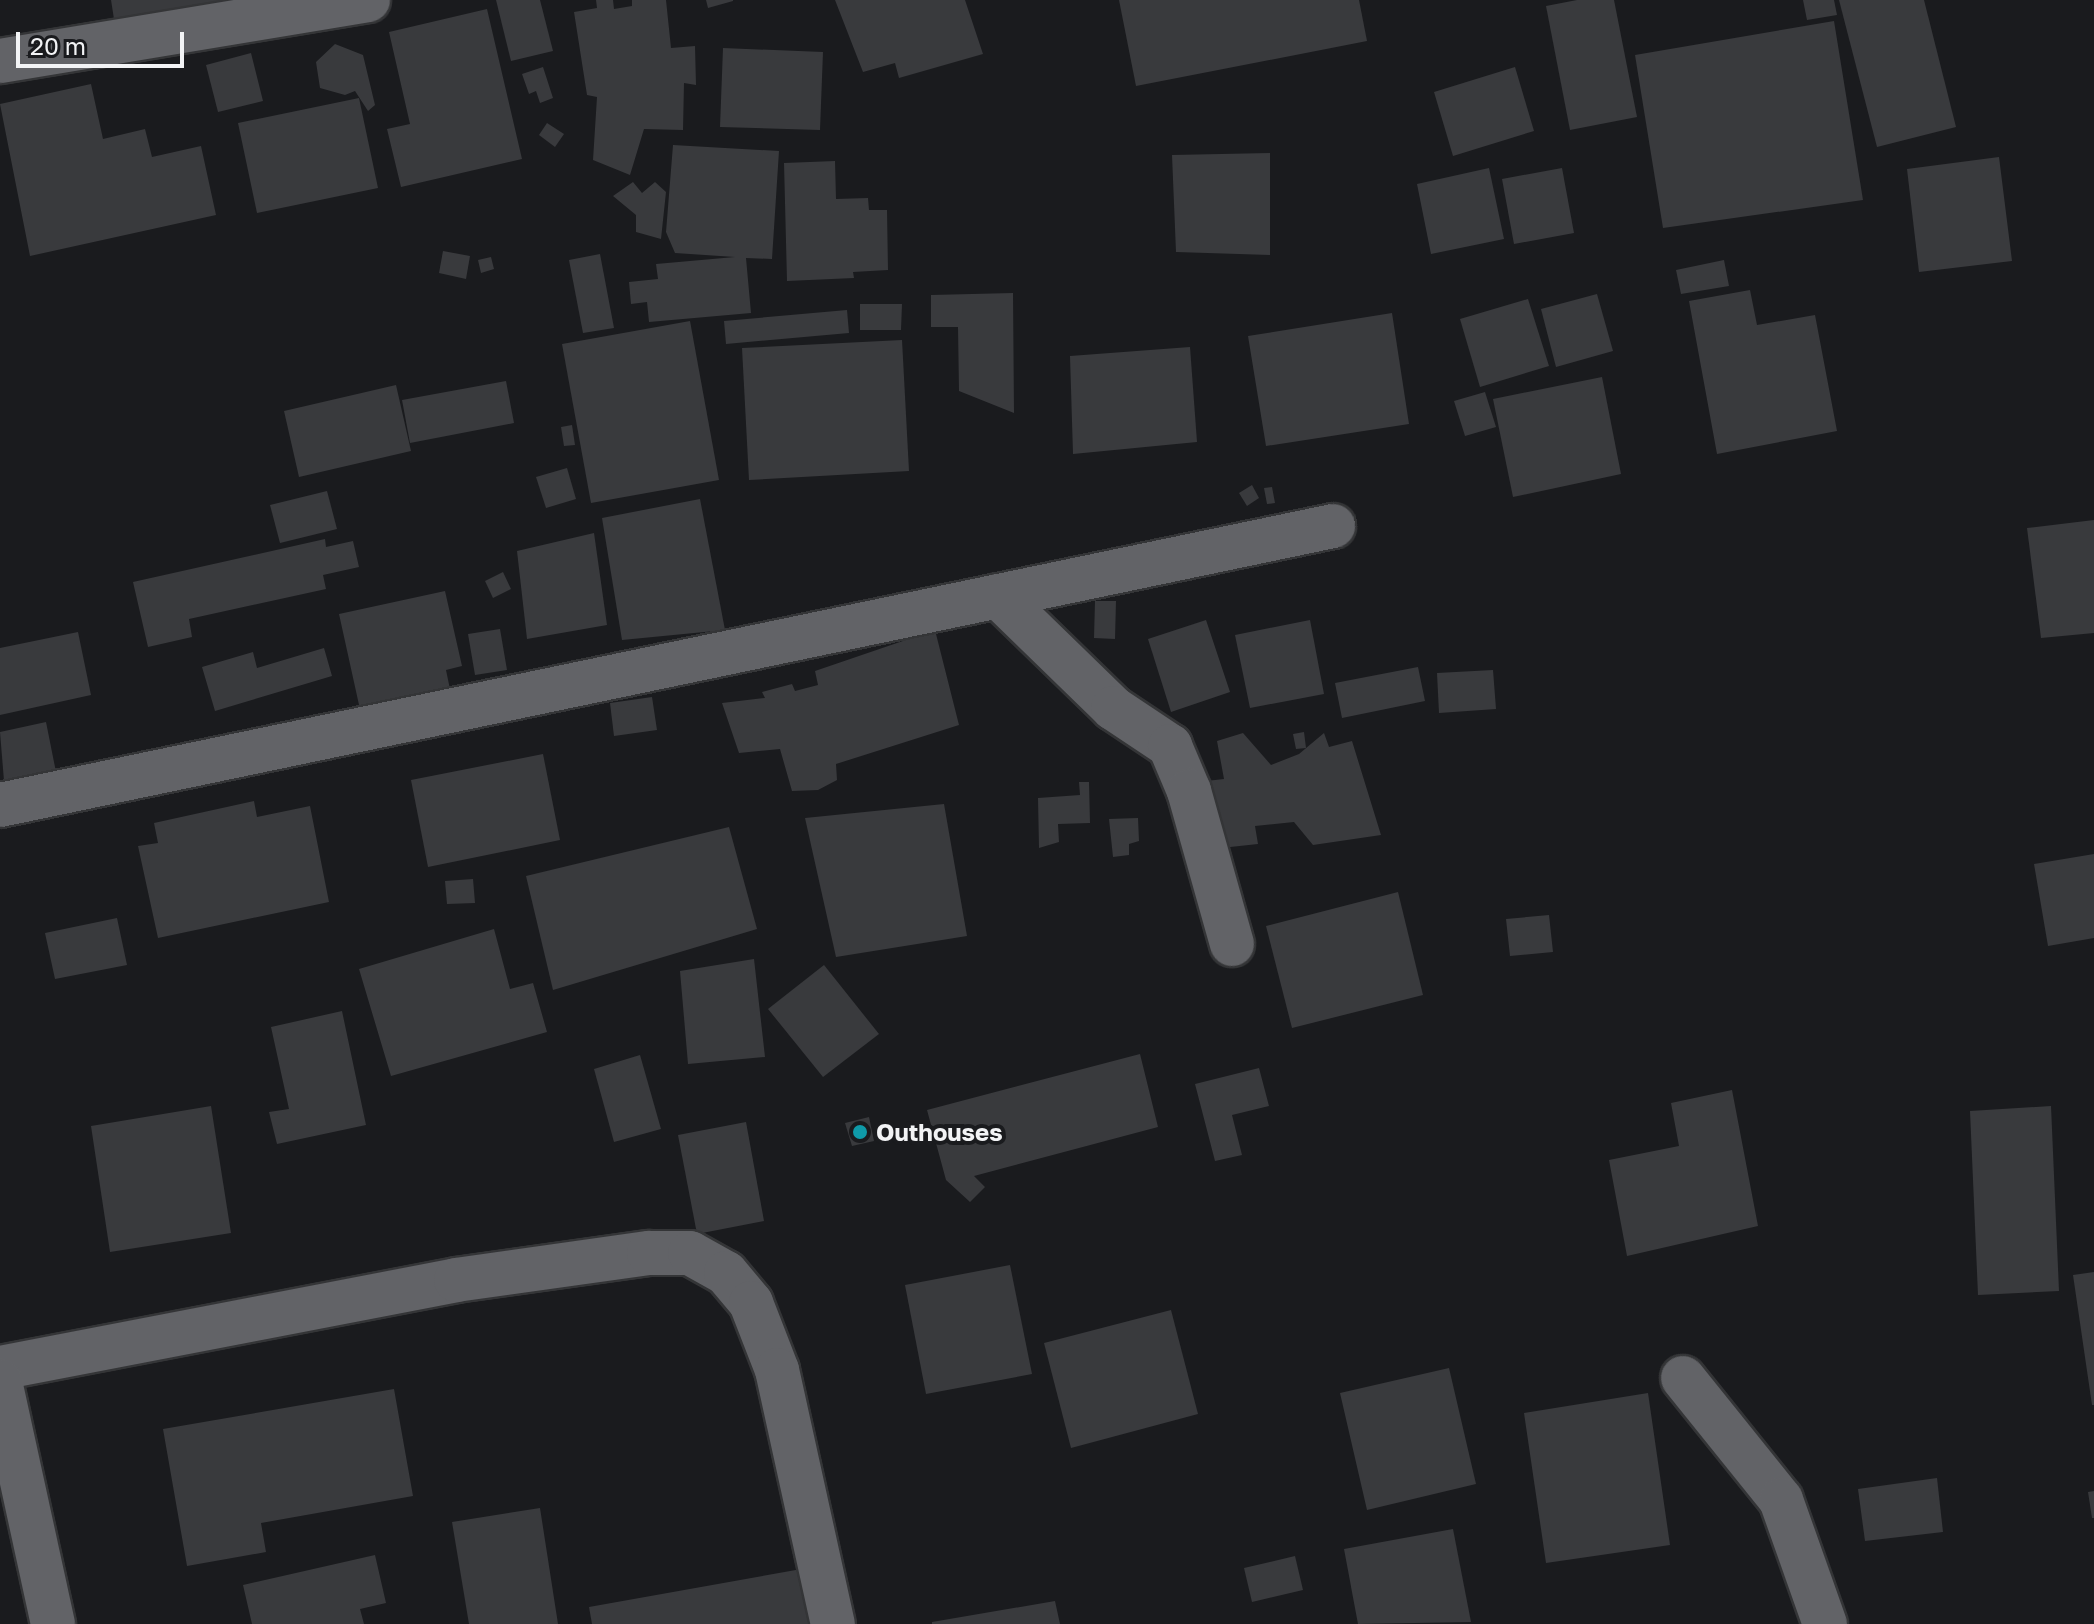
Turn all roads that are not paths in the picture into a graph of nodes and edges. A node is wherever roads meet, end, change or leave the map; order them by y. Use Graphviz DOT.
graph roads {
  1 [pos="368,0"];
  2 [pos="0,61"];
  3 [pos="1333,526"];
  4 [pos="998,596"];
  5 [pos="0,805"];
  6 [pos="1232,944"];
  7 [pos="0,1368"];
  8 [pos="1683,1378"];
  9 [pos="0,1381"];
  10 [pos="53,1624"];
  11 [pos="833,1624"];
  12 [pos="1825,1624"];
  1 -- 2 [label="street"];
  3 -- 4 [label="street"];
  4 -- 5 [label="street"];
  4 -- 6 [label="street"];
  7 -- 11 [label="street"];
  8 -- 12 [label="street"];
  9 -- 10 [label="street"];
}
